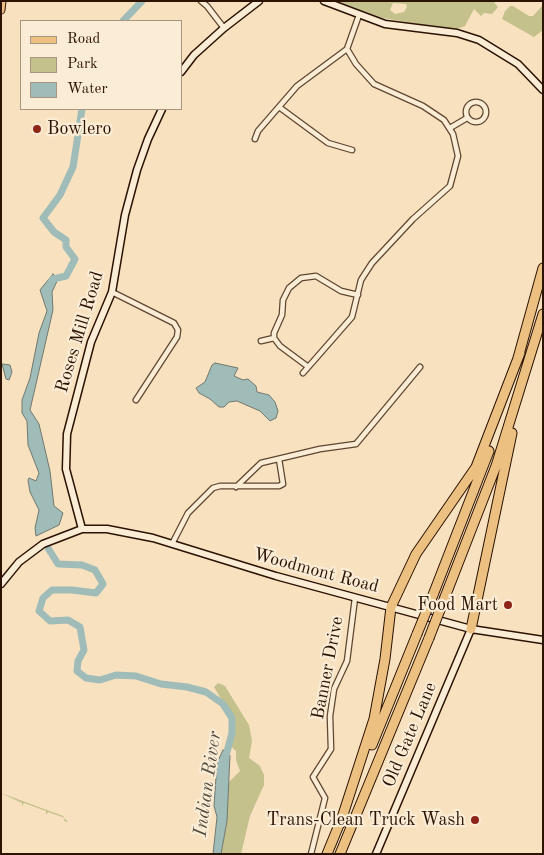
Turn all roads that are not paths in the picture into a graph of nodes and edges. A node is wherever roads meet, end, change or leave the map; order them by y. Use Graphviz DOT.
graph roads {
  1 [pos="2,1"];
  2 [pos="201,1"];
  3 [pos="259,1"];
  4 [pos="324,1"];
  5 [pos="1,10"];
  6 [pos="359,15"];
  7 [pos="224,28"];
  8 [pos="347,49"];
  9 [pos="182,71"];
  10 [pos="543,90"];
  11 [pos="279,107"];
  12 [pos="162,110"];
  13 [pos="468,118"];
  14 [pos="450,128"];
  15 [pos="255,139"];
  16 [pos="352,150"];
  17 [pos="543,268"];
  18 [pos="112,292"];
  19 [pos="358,295"];
  20 [pos="543,314"];
  21 [pos="274,338"];
  22 [pos="261,342"];
  23 [pos="520,353"];
  24 [pos="307,366"];
  25 [pos="420,367"];
  26 [pos="302,373"];
  27 [pos="523,383"];
  28 [pos="136,400"];
  29 [pos="279,459"];
  30 [pos="236,487"];
  31 [pos="82,529"];
  32 [pos="172,544"];
  33 [pos="1,584"];
  34 [pos="355,598"];
  35 [pos="391,607"];
  36 [pos="471,629"];
  37 [pos="543,640"];
  38 [pos="340,824"];
  39 [pos="311,854"];
  40 [pos="327,854"];
  41 [pos="340,854"];
  42 [pos="376,854"];
  1 -- 5 [label="main road"];
  2 -- 7 [label="street"];
  3 -- 7 [label="main road"];
  4 -- 6 [label="main road"];
  6 -- 8 [label="street"];
  6 -- 10 [label="main road"];
  7 -- 9 [label="main road"];
  8 -- 11 [label="street"];
  8 -- 14 [label="street"];
  11 -- 15 [label="street"];
  11 -- 16 [label="street"];
  12 -- 18 [label="main road, Roses Mill Road"];
  13 -- 13 [label="street"];
  13 -- 14 [label="street"];
  14 -- 19 [label="street"];
  17 -- 23 [label="highway"];
  18 -- 28 [label="street"];
  18 -- 31 [label="main road, Roses Mill Road"];
  19 -- 21 [label="street"];
  19 -- 24 [label="street"];
  20 -- 27 [label="highway"];
  21 -- 22 [label="street"];
  21 -- 24 [label="street"];
  23 -- 35 [label="highway"];
  23 -- 38 [label="highway, bridge"];
  24 -- 26 [label="street"];
  25 -- 29 [label="street"];
  27 -- 36 [label="highway"];
  27 -- 41 [label="highway, bridge"];
  29 -- 30 [label="street"];
  29 -- 30 [label="street"];
  30 -- 32 [label="street"];
  31 -- 32 [label="main road, Woodmont Road"];
  31 -- 33 [label="main road"];
  32 -- 34 [label="main road, Woodmont Road"];
  34 -- 35 [label="main road, Woodmont Road"];
  34 -- 39 [label="street, Banner Drive"];
  35 -- 36 [label="main road, Woodmont Road"];
  35 -- 38 [label="highway"];
  36 -- 37 [label="main road, Woodmont Road"];
  36 -- 42 [label="main road, Old Gate Lane"];
  38 -- 40 [label="highway"];
}
